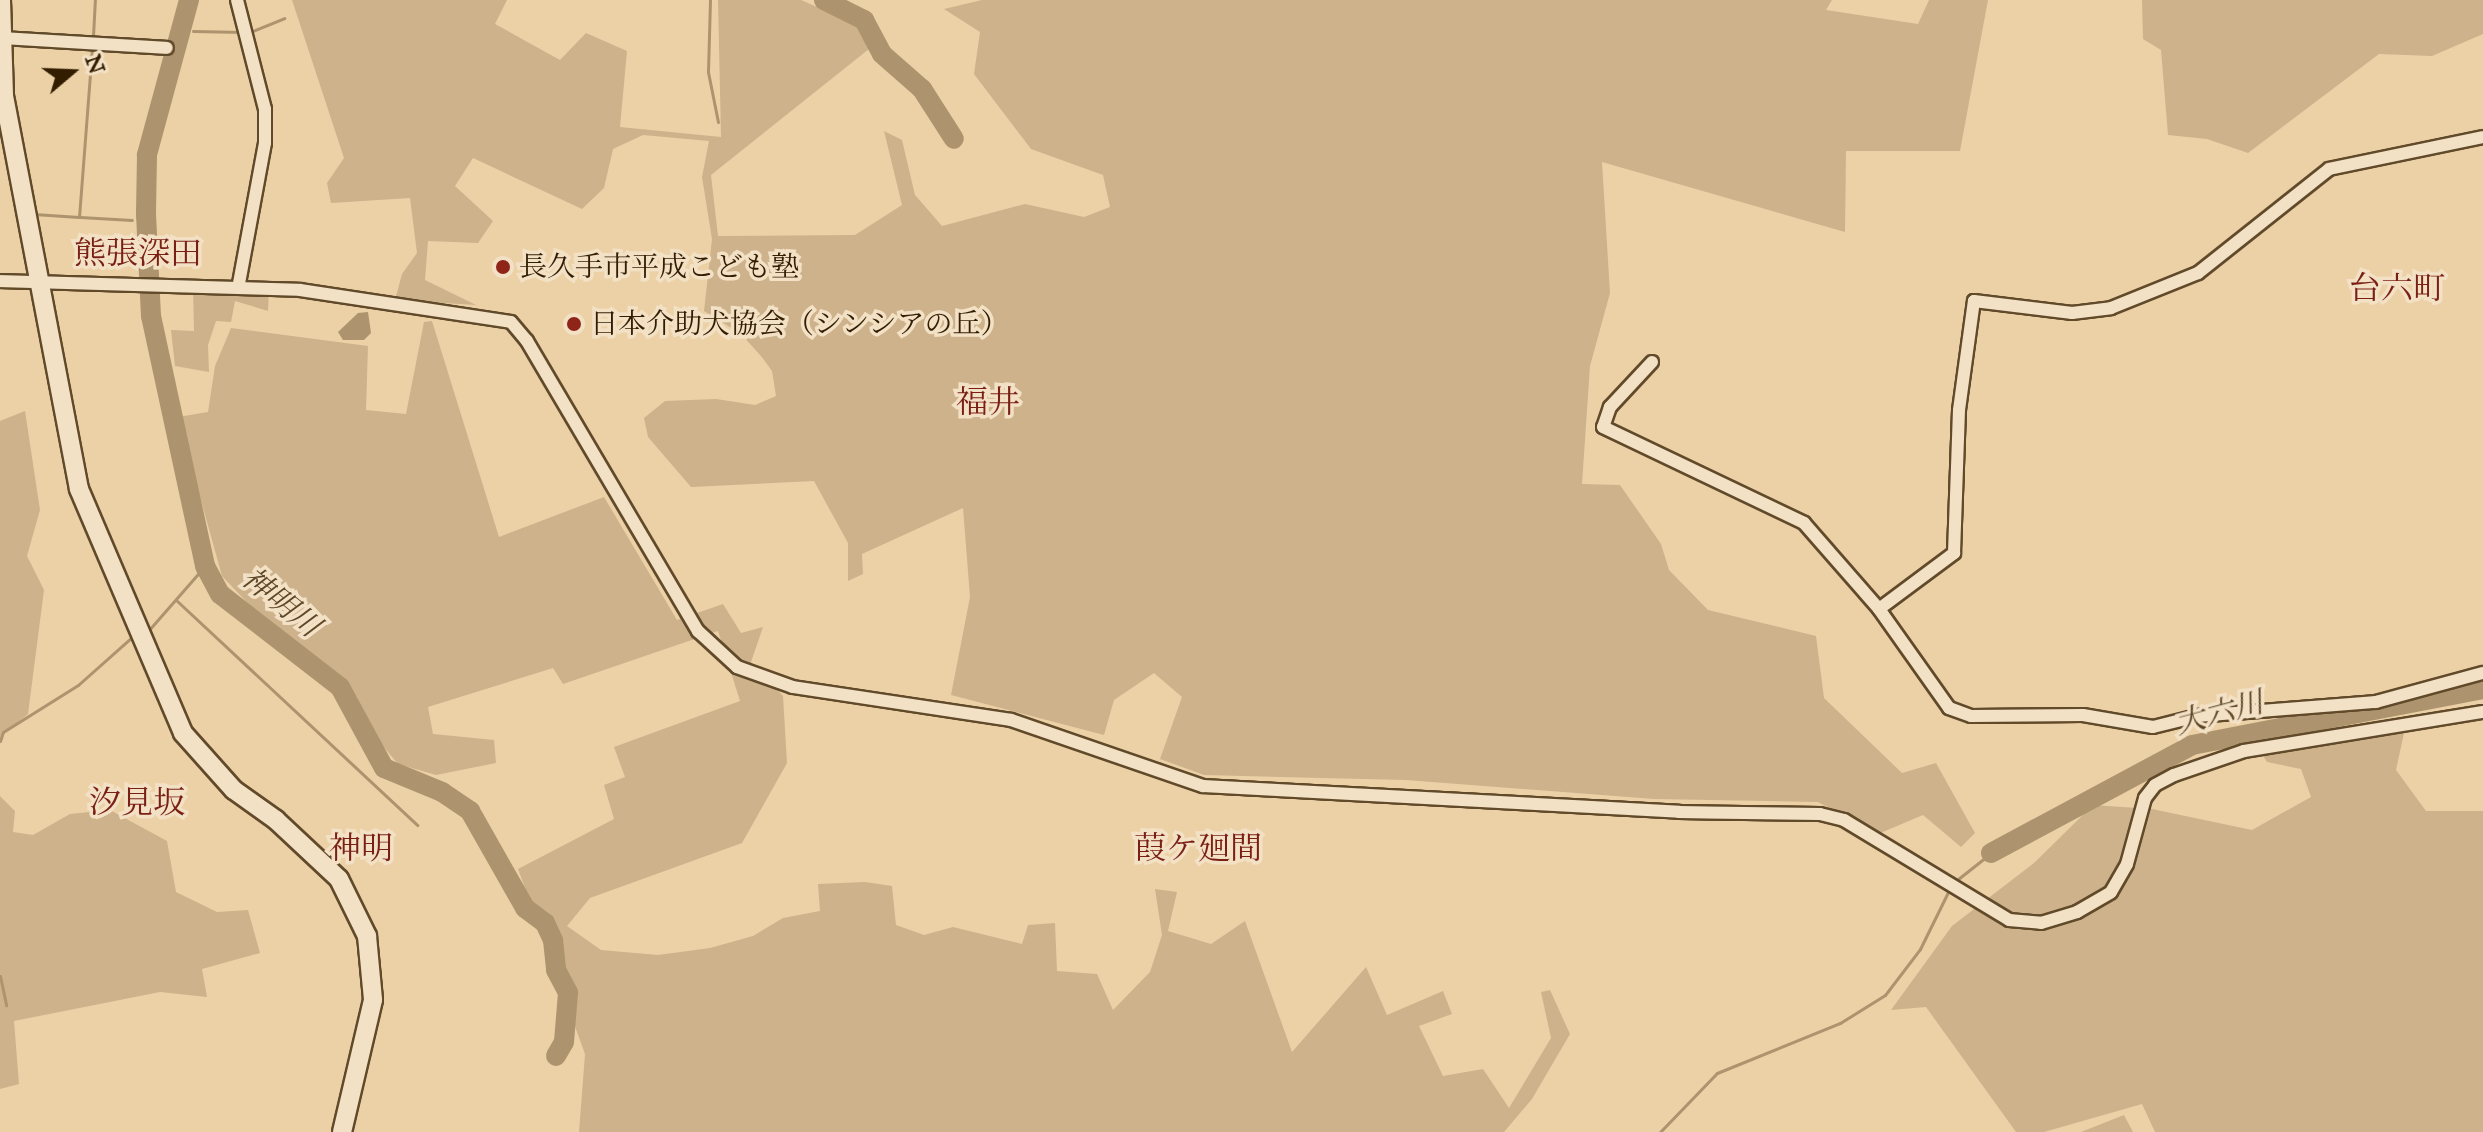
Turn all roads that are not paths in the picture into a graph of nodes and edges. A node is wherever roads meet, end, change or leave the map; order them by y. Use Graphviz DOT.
graph roads {
  1 [pos="1,0"];
  2 [pos="237,0"];
  3 [pos="1,38"];
  4 [pos="167,48"];
  5 [pos="2483,137"];
  6 [pos="0,281"];
  7 [pos="42,285"];
  8 [pos="238,288"];
  9 [pos="1652,362"];
  10 [pos="1879,609"];
  11 [pos="2483,673"];
  12 [pos="2483,712"];
  13 [pos="342,1132"];
  1 -- 3 [label="street"];
  2 -- 8 [label="street"];
  3 -- 4 [label="street"];
  3 -- 7 [label="street"];
  5 -- 10 [label="street"];
  6 -- 7 [label="street"];
  7 -- 8 [label="street"];
  7 -- 13 [label="street"];
  8 -- 12 [label="street"];
  9 -- 10 [label="street"];
  10 -- 11 [label="street"];
}
